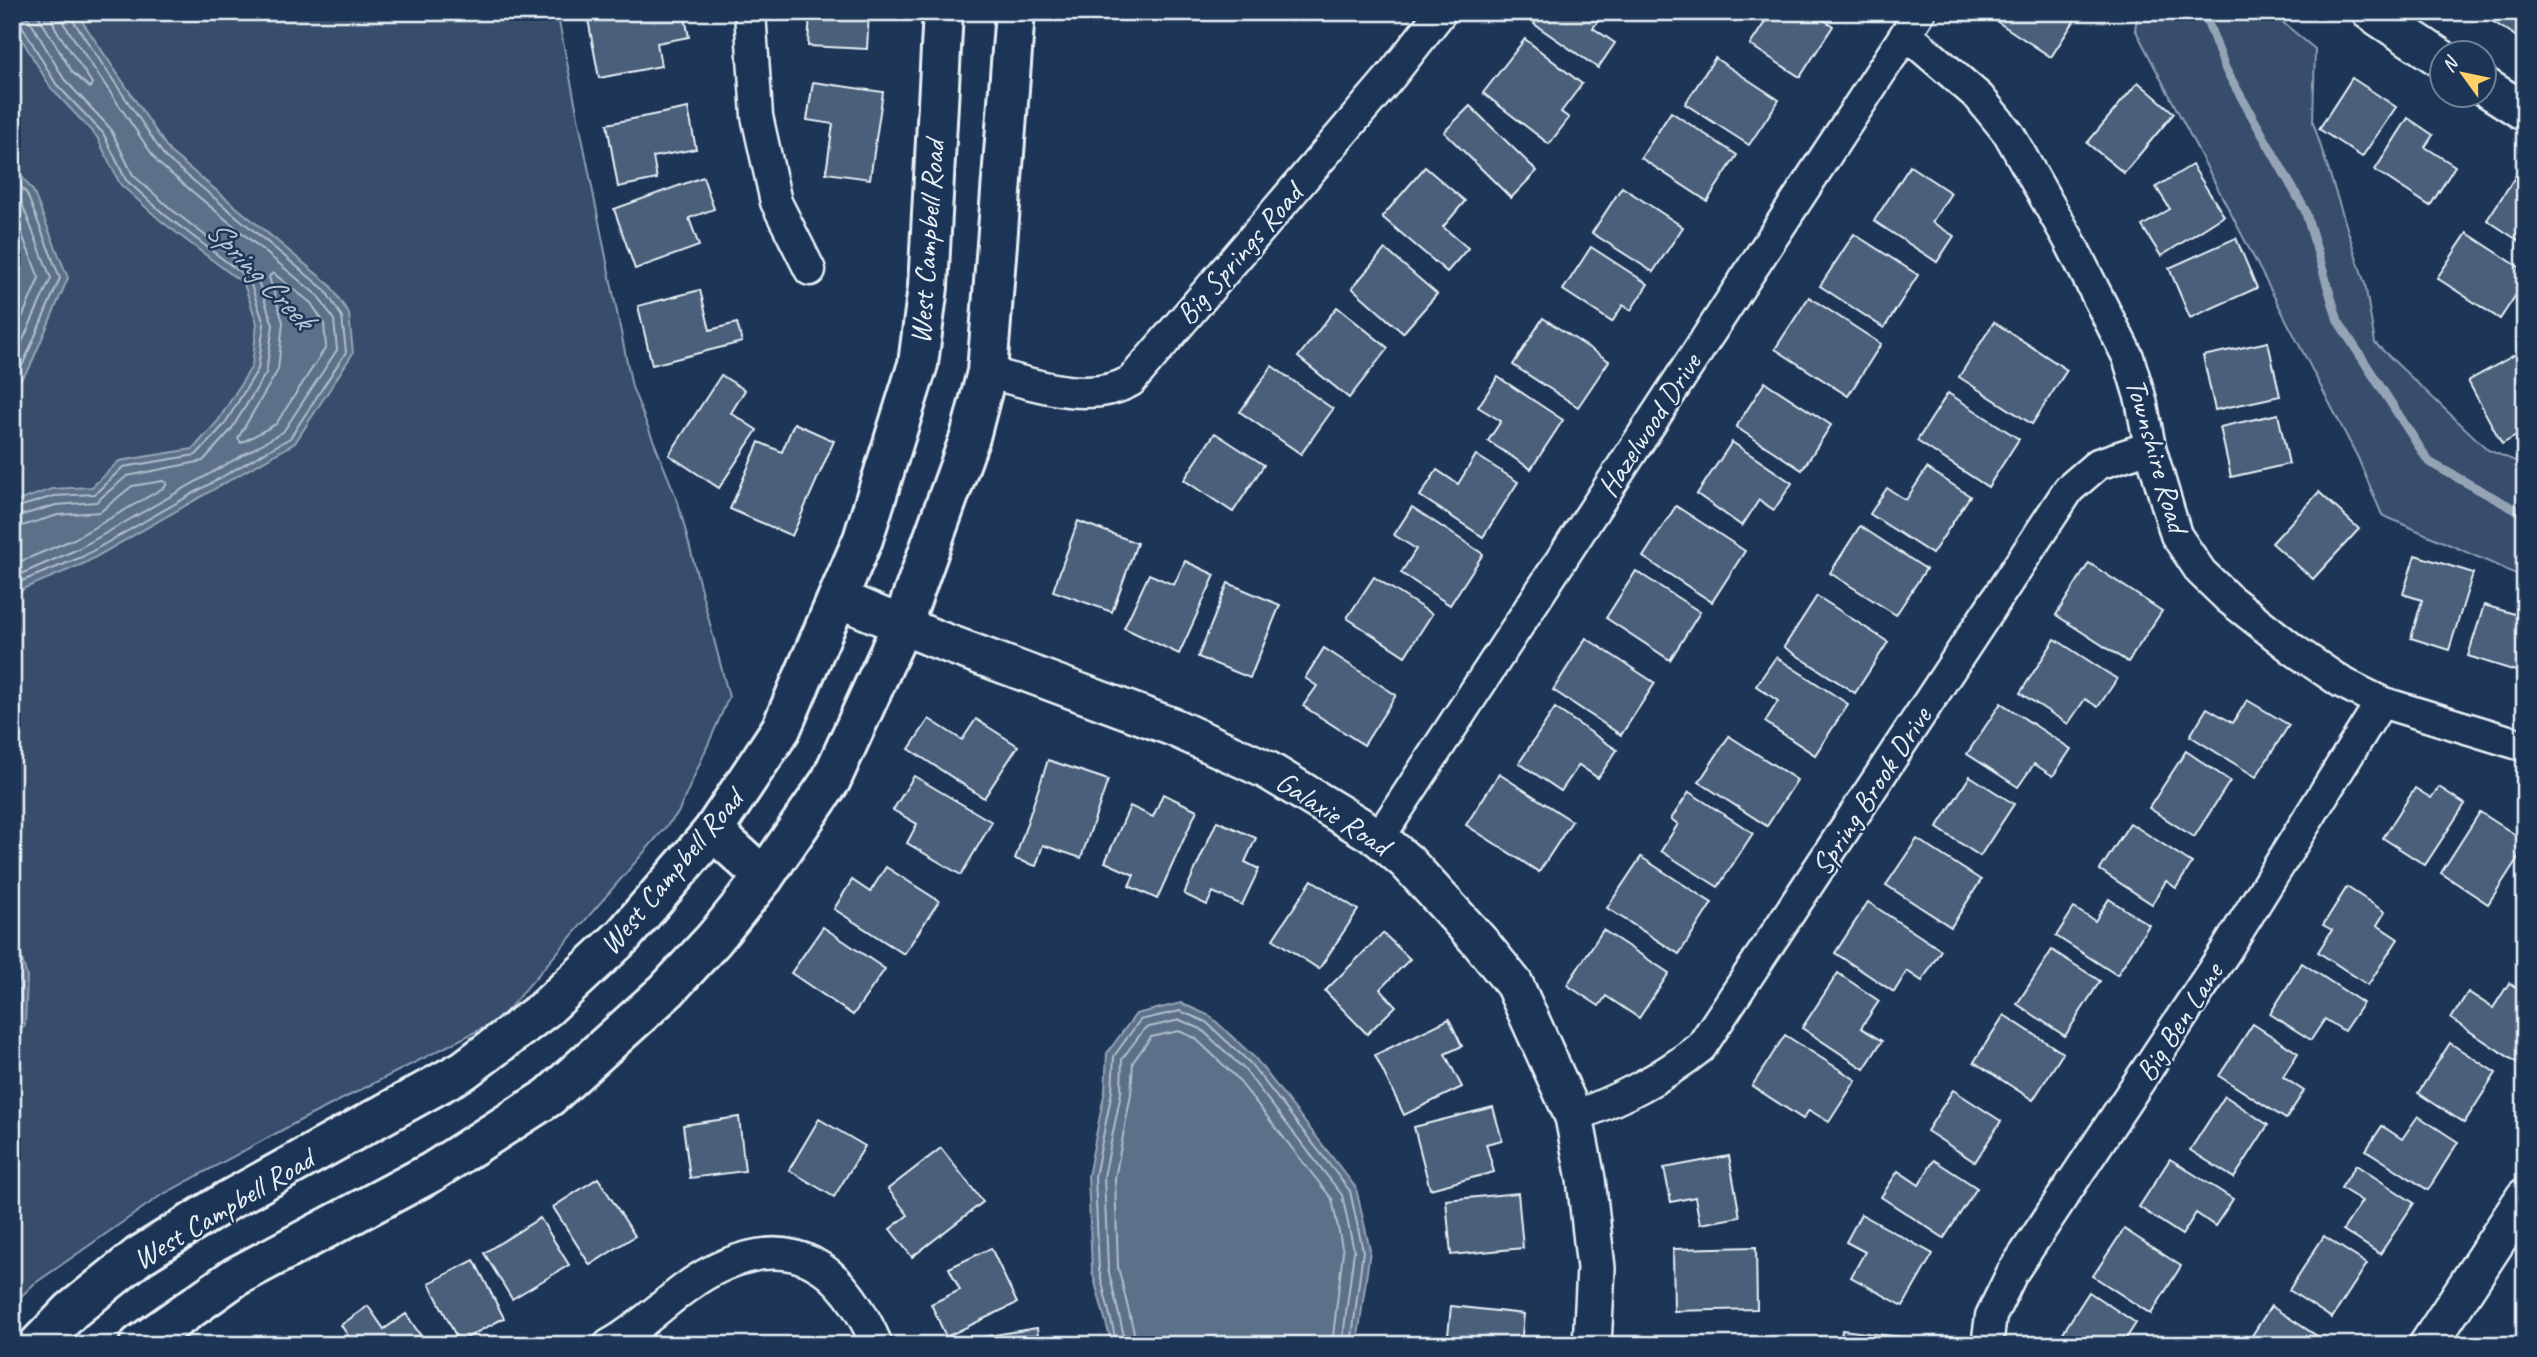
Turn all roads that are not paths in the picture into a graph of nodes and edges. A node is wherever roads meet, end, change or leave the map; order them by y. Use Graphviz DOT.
graph roads {
  1 [pos="750,12"];
  2 [pos="943,12"];
  3 [pos="1015,12"];
  4 [pos="1441,12"];
  5 [pos="2377,14"];
  6 [pos="1913,23"];
  7 [pos="2428,49"];
  8 [pos="2498,95"];
  9 [pos="2525,112"];
  10 [pos="810,270"];
  11 [pos="987,372"];
  12 [pos="2150,447"];
  13 [pos="837,598"];
  14 [pos="902,625"];
  15 [pos="2381,702"];
  16 [pos="2525,746"];
  17 [pos="713,831"];
  18 [pos="1379,838"];
  19 [pos="764,877"];
  20 [pos="1574,1117"];
  21 [pos="2525,1197"];
  22 [pos="38,1345"];
  23 [pos="139,1345"];
  24 [pos="610,1345"];
  25 [pos="877,1345"];
  26 [pos="1591,1345"];
  27 [pos="1987,1345"];
  28 [pos="2428,1345"];
  1 -- 10 [label="street"];
  2 -- 13 [label="main road, West Campbell Road"];
  3 -- 11 [label="main road"];
  4 -- 11 [label="street, Big Springs Road"];
  5 -- 7 [label="street"];
  6 -- 12 [label="street, Townshire Road"];
  6 -- 18 [label="street, Hazelwood Drive"];
  8 -- 9 [label="street"];
  11 -- 14 [label="main road"];
  12 -- 15 [label="street, Townshire Road"];
  12 -- 20 [label="street, Spring Brook Drive"];
  13 -- 14 [label="street, Galaxie Road"];
  13 -- 17 [label="main road, West Campbell Road"];
  14 -- 18 [label="street, Galaxie Road"];
  14 -- 19 [label="main road"];
  15 -- 16 [label="street, Townshire Road"];
  15 -- 27 [label="street, Big Ben Lane"];
  17 -- 19 [label="main road"];
  17 -- 22 [label="main road, West Campbell Road"];
  18 -- 20 [label="street, Galaxie Road"];
  19 -- 23 [label="main road"];
  20 -- 26 [label="street, Galaxie Road"];
  21 -- 28 [label="street"];
  24 -- 25 [label="street"];
}
